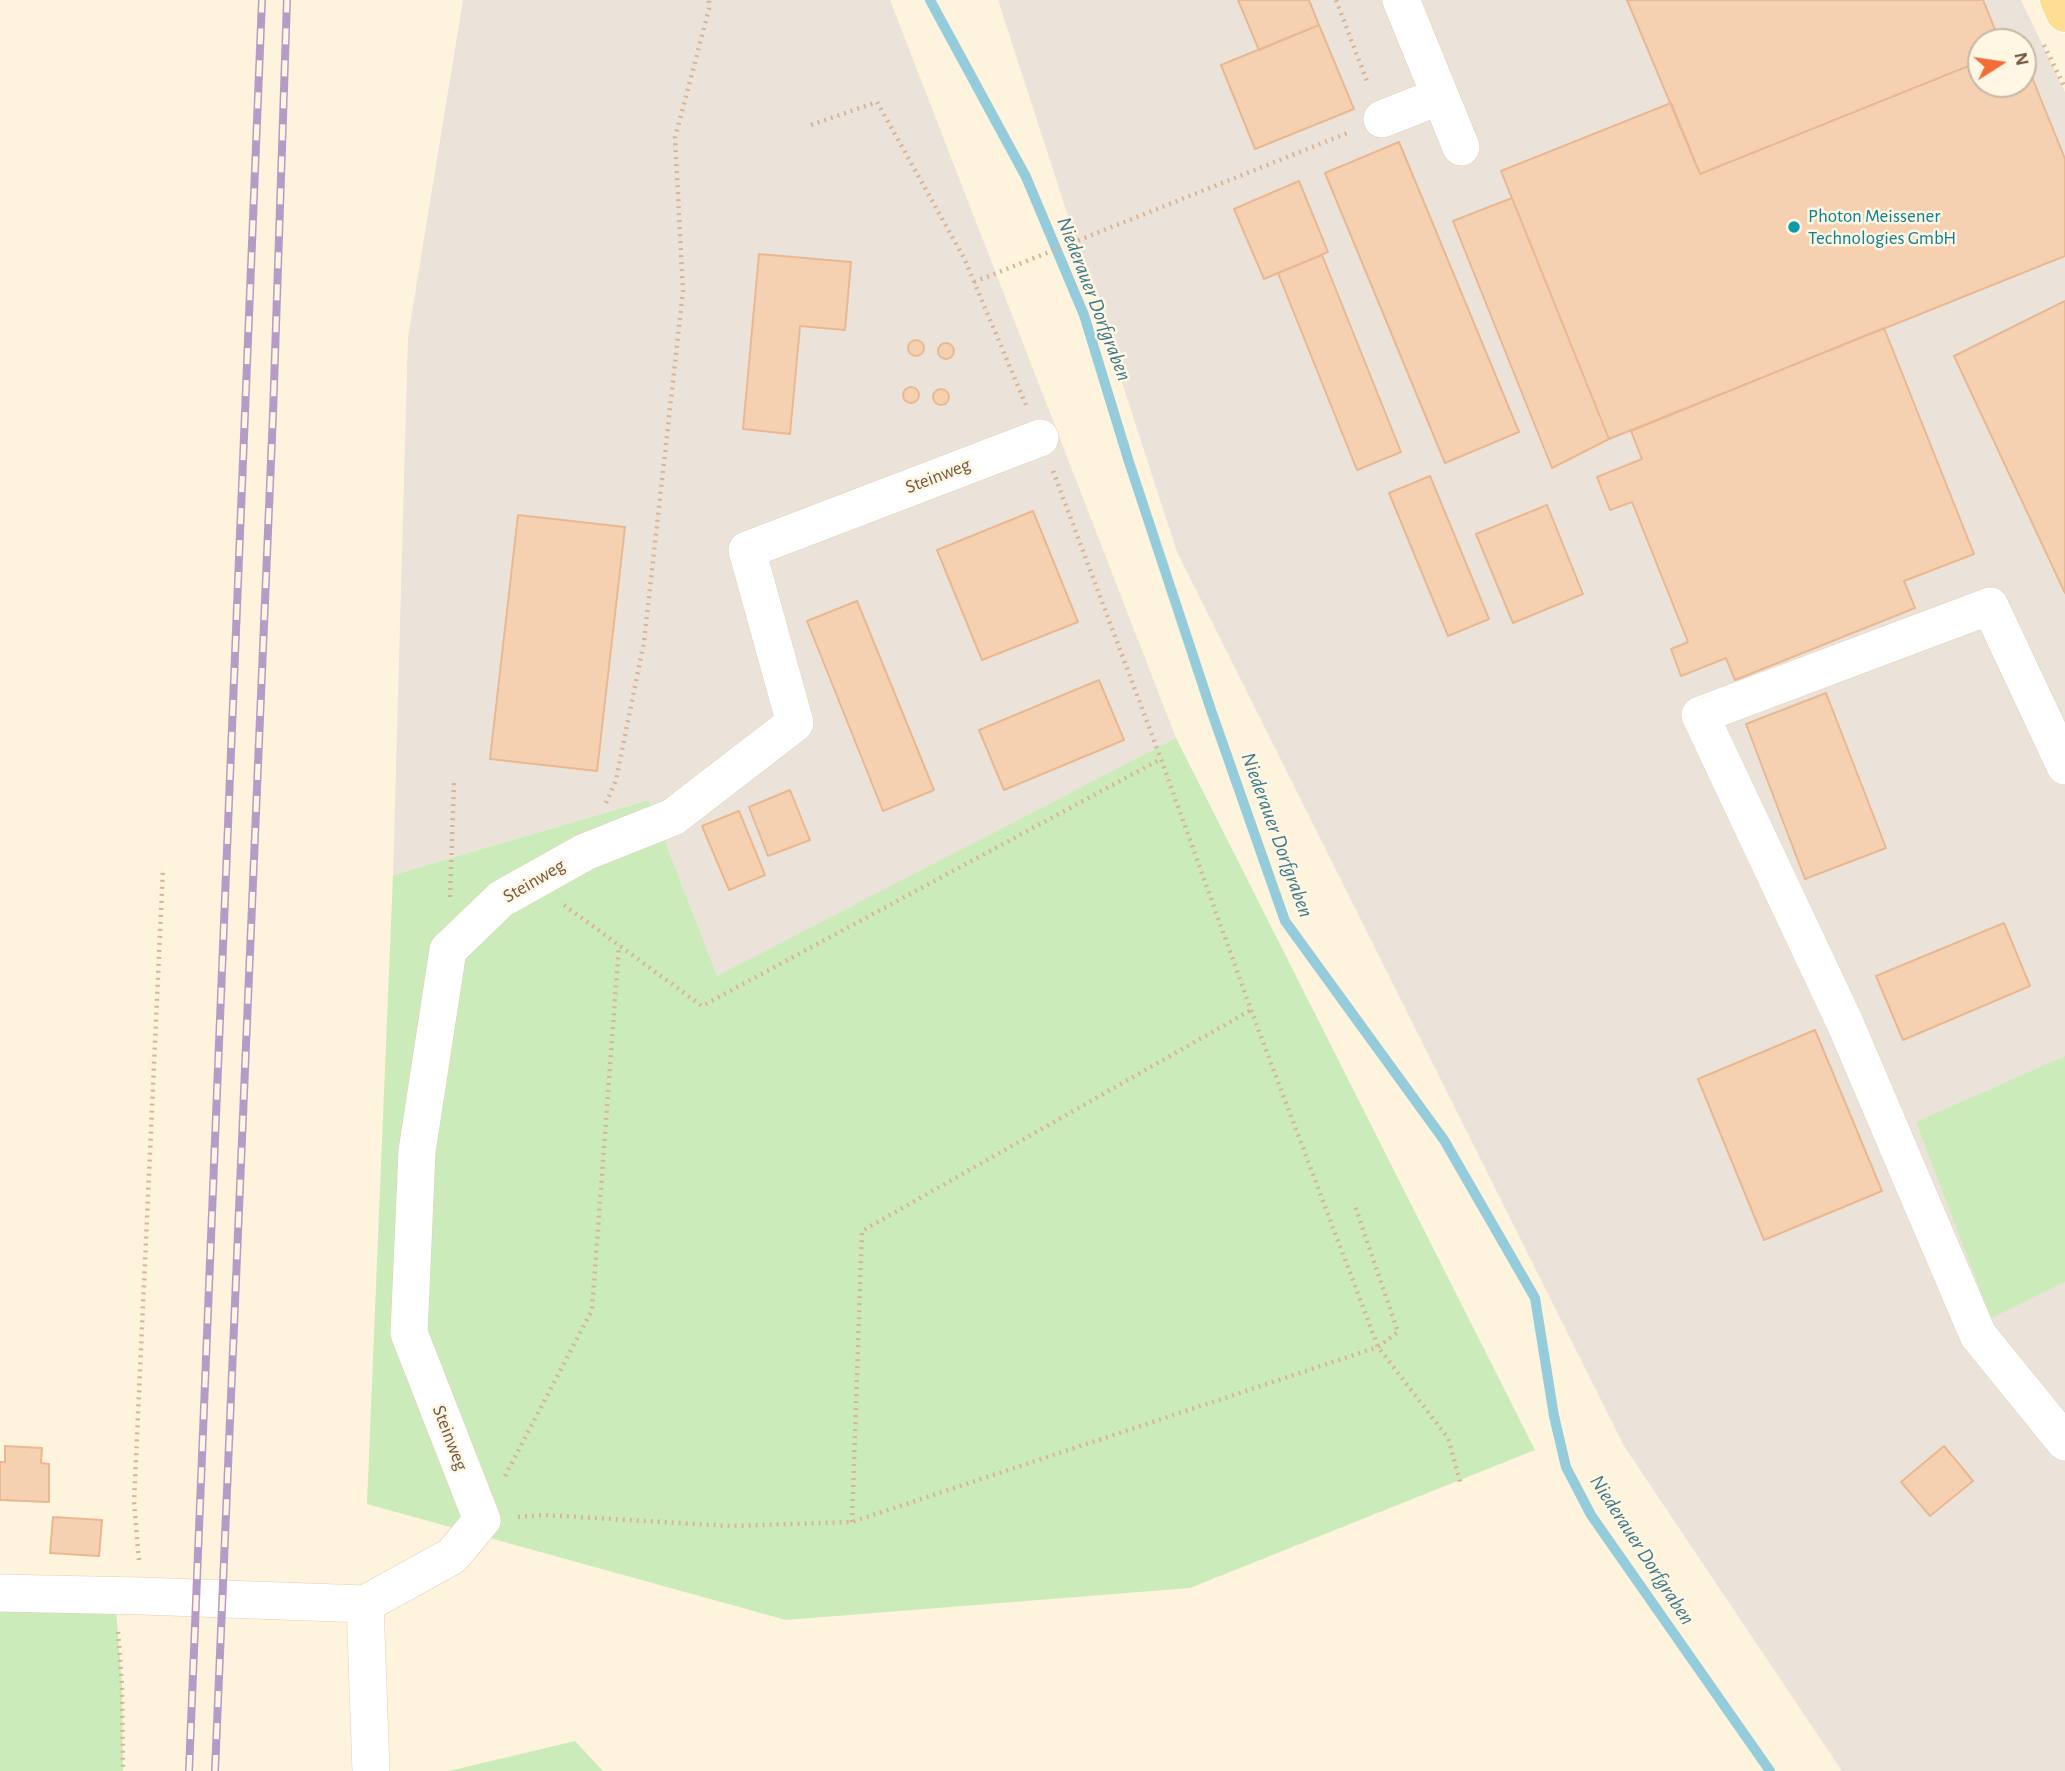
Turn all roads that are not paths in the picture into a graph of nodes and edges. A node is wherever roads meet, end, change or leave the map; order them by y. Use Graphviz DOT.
graph roads {
  1 [pos="1401,0"];
  2 [pos="2059,0"];
  3 [pos="2053,27"];
  4 [pos="1440,96"];
  5 [pos="1382,119"];
  6 [pos="1461,147"];
  7 [pos="1040,438"];
  8 [pos="2065,766"];
  9 [pos="2065,1442"];
  10 [pos="0,1593"];
  11 [pos="365,1604"];
  12 [pos="371,1771"];
  1 -- 4 [label="street"];
  2 -- 3 [label="main road"];
  4 -- 5 [label="street"];
  4 -- 6 [label="street"];
  7 -- 11 [label="street, Steinweg"];
  8 -- 9 [label="street"];
  10 -- 11 [label="street"];
  11 -- 12 [label="street"];
}
